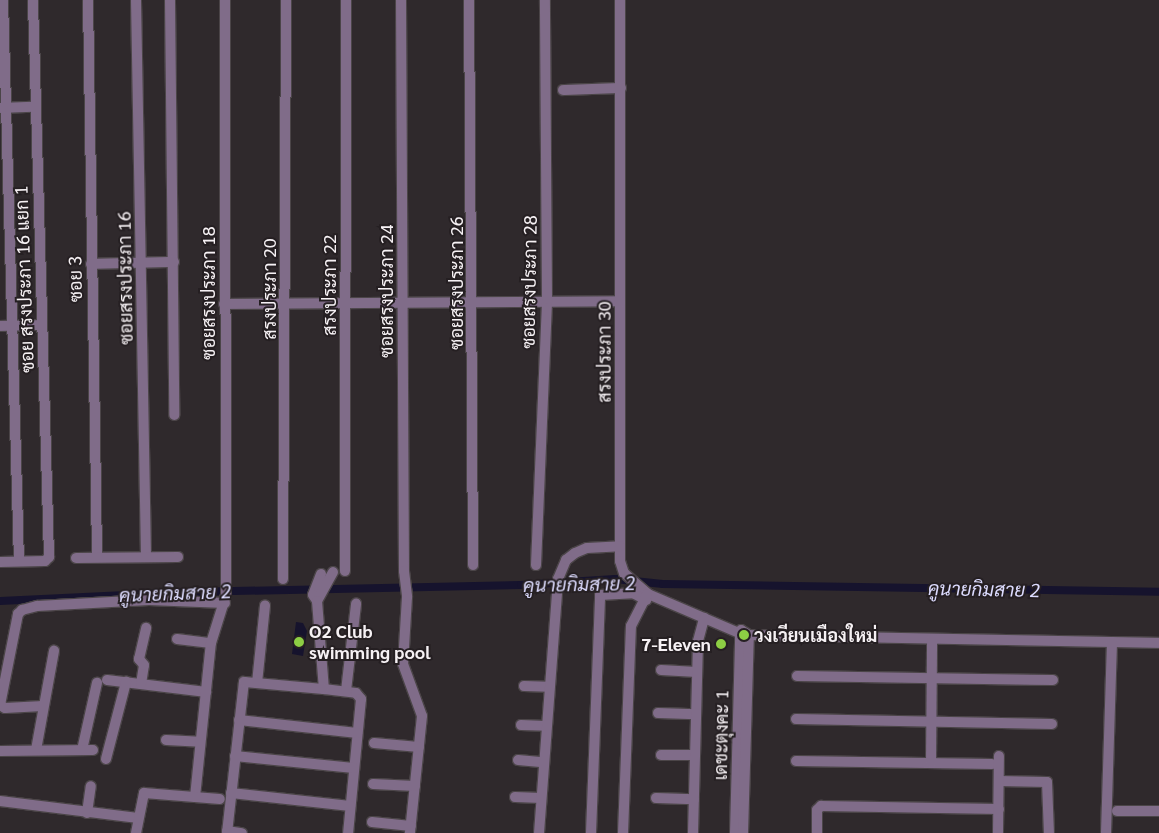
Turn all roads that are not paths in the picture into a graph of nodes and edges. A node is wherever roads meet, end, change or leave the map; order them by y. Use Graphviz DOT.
graph roads {
  1 [pos="3,0"];
  2 [pos="32,0"];
  3 [pos="88,0"];
  4 [pos="136,0"];
  5 [pos="170,0"];
  6 [pos="225,0"];
  7 [pos="286,0"];
  8 [pos="346,0"];
  9 [pos="401,0"];
  10 [pos="469,0"];
  11 [pos="545,0"];
  12 [pos="620,0"];
  13 [pos="621,88"];
  14 [pos="563,90"];
  15 [pos="35,107"];
  16 [pos="3,108"];
  17 [pos="140,262"];
  18 [pos="174,262"];
  19 [pos="91,264"];
  20 [pos="547,299"];
  21 [pos="620,300"];
  22 [pos="345,302"];
  23 [pos="402,302"];
  24 [pos="473,302"];
  25 [pos="224,304"];
  26 [pos="286,305"];
  27 [pos="41,325"];
  28 [pos="0,326"];
  29 [pos="12,326"];
  30 [pos="174,414"];
  31 [pos="620,546"];
  32 [pos="146,556"];
  33 [pos="97,557"];
  34 [pos="178,557"];
  35 [pos="76,558"];
  36 [pos="19,561"];
  37 [pos="0,562"];
  38 [pos="536,564"];
  39 [pos="473,565"];
  40 [pos="345,571"];
  41 [pos="326,575"];
  42 [pos="283,579"];
  43 [pos="226,595"];
  44 [pos="647,598"];
  45 [pos="356,604"];
  46 [pos="265,605"];
  47 [pos="704,618"];
  48 [pos="146,628"];
  49 [pos="744,636"];
  50 [pos="176,639"];
  51 [pos="932,639"];
  52 [pos="1112,642"];
  53 [pos="211,643"];
  54 [pos="1159,643"];
  55 [pos="54,651"];
  56 [pos="661,670"];
  57 [pos="697,672"];
  58 [pos="797,676"];
  59 [pos="932,678"];
  60 [pos="1053,680"];
  61 [pos="126,682"];
  62 [pos="257,683"];
  63 [pos="141,684"];
  64 [pos="524,686"];
  65 [pos="548,687"];
  66 [pos="324,689"];
  67 [pos="206,692"];
  68 [pos="346,692"];
  69 [pos="43,706"];
  70 [pos="658,713"];
  71 [pos="696,714"];
  72 [pos="796,719"];
  73 [pos="240,720"];
  74 [pos="931,722"];
  75 [pos="1052,724"];
  76 [pos="521,725"];
  77 [pos="546,726"];
  78 [pos="357,733"];
  79 [pos="166,740"];
  80 [pos="200,742"];
  81 [pos="374,743"];
  82 [pos="419,746"];
  83 [pos="36,750"];
  84 [pos="82,750"];
  85 [pos="93,750"];
  86 [pos="0,751"];
  87 [pos="661,755"];
  88 [pos="695,755"];
  89 [pos="235,756"];
  90 [pos="999,756"];
  91 [pos="106,760"];
  92 [pos="518,760"];
  93 [pos="796,761"];
  94 [pos="543,762"];
  95 [pos="931,763"];
  96 [pos="992,764"];
  97 [pos="353,768"];
  98 [pos="999,781"];
  99 [pos="373,784"];
  100 [pos="91,786"];
  101 [pos="415,786"];
  102 [pos="231,793"];
  103 [pos="195,796"];
  104 [pos="515,797"];
  105 [pos="541,798"];
  106 [pos="656,798"];
  107 [pos="220,799"];
  108 [pos="694,799"];
  109 [pos="0,801"];
  110 [pos="350,806"];
  111 [pos="999,809"];
  112 [pos="1117,811"];
  113 [pos="1159,811"];
  114 [pos="87,813"];
  115 [pos="138,818"];
  116 [pos="372,822"];
  117 [pos="411,829"];
  118 [pos="227,832"];
  119 [pos="136,833"];
  120 [pos="242,833"];
  121 [pos="348,833"];
  122 [pos="539,833"];
  123 [pos="591,833"];
  124 [pos="623,833"];
  125 [pos="693,833"];
  126 [pos="735,833"];
  127 [pos="743,833"];
  128 [pos="816,833"];
  129 [pos="998,833"];
  130 [pos="1049,833"];
  131 [pos="1106,833"];
  1 -- 16 [label="street"];
  2 -- 15 [label="street, ซอย สรงประภา 16 แยก 1"];
  3 -- 19 [label="street, ซอย 3"];
  4 -- 17 [label="street, ซอยสรงประภา 16"];
  5 -- 18 [label="street"];
  6 -- 25 [label="street, ซอยสรงประภา 18"];
  7 -- 26 [label="street, สรงประภา 20"];
  8 -- 22 [label="street, สรงประภา 22"];
  9 -- 23 [label="street, ซอยสรงประภา 24"];
  10 -- 24 [label="street, ซอยสรงประภา 26"];
  11 -- 20 [label="street, ซอยสรงประภา 28"];
  12 -- 13 [label="street, สรงประภา 30"];
  13 -- 14 [label="street"];
  13 -- 21 [label="street, สรงประภา 30"];
  15 -- 16 [label="street"];
  15 -- 27 [label="street, ซอย สรงประภา 16 แยก 1"];
  16 -- 29 [label="street"];
  17 -- 18 [label="street"];
  17 -- 19 [label="street"];
  17 -- 32 [label="street, ซอยสรงประภา 16"];
  18 -- 30 [label="street"];
  19 -- 33 [label="street, ซอย 3"];
  20 -- 21 [label="street"];
  20 -- 24 [label="street"];
  20 -- 38 [label="street, ซอยสรงประภา 28"];
  21 -- 31 [label="street, สรงประภา 30"];
  22 -- 23 [label="street"];
  22 -- 26 [label="street"];
  22 -- 40 [label="street, สรงประภา 22"];
  23 -- 24 [label="street"];
  23 -- 82 [label="street, ซอยสรงประภา 24"];
  24 -- 39 [label="street, ซอยสรงประภา 26"];
  25 -- 26 [label="street"];
  25 -- 43 [label="street, ซอยสรงประภา 18"];
  26 -- 42 [label="street, สรงประภา 20"];
  27 -- 29 [label="street"];
  27 -- 36 [label="street, ซอย สรงประภา 16 แยก 1"];
  28 -- 29 [label="street"];
  29 -- 36 [label="street"];
  31 -- 44 [label="street, สรงประภา 30"];
  31 -- 65 [label="street"];
  32 -- 33 [label="street"];
  32 -- 34 [label="street"];
  33 -- 35 [label="street"];
  36 -- 37 [label="street"];
  41 -- 66 [label="street"];
  43 -- 53 [label="street, ซอยสรงประภา 18"];
  43 -- 69 [label="street"];
  44 -- 47 [label="street, สรงประภา 30"];
  44 -- 123 [label="street"];
  44 -- 124 [label="street"];
  45 -- 68 [label="street"];
  46 -- 62 [label="street"];
  47 -- 49 [label="street, สรงประภา 30"];
  47 -- 57 [label="street"];
  48 -- 63 [label="street"];
  49 -- 51 [label="street"];
  49 -- 126 [label="street, เดชะตุงคะ 1"];
  49 -- 127 [label="street, เดชะตุงคะ 1"];
  50 -- 53 [label="street"];
  51 -- 52 [label="street"];
  51 -- 59 [label="street"];
  52 -- 54 [label="street"];
  52 -- 131 [label="street"];
  53 -- 67 [label="street, ซอยสรงประภา 18"];
  55 -- 69 [label="street"];
  56 -- 57 [label="street"];
  57 -- 71 [label="street"];
  58 -- 59 [label="street"];
  59 -- 60 [label="street"];
  59 -- 74 [label="street"];
  61 -- 63 [label="street"];
  61 -- 84 [label="street"];
  61 -- 91 [label="street"];
  62 -- 66 [label="street"];
  62 -- 73 [label="street"];
  63 -- 67 [label="street"];
  64 -- 65 [label="street"];
  65 -- 77 [label="street"];
  66 -- 68 [label="street"];
  67 -- 80 [label="street, ซอยสรงประภา 18"];
  68 -- 78 [label="street"];
  69 -- 83 [label="street"];
  70 -- 71 [label="street"];
  71 -- 88 [label="street"];
  72 -- 74 [label="street"];
  73 -- 78 [label="street"];
  73 -- 89 [label="street"];
  74 -- 75 [label="street"];
  74 -- 95 [label="street"];
  76 -- 77 [label="street"];
  77 -- 94 [label="street"];
  78 -- 97 [label="street"];
  79 -- 80 [label="street"];
  80 -- 103 [label="street, ซอยสรงประภา 18"];
  81 -- 82 [label="street"];
  82 -- 101 [label="street, ซอยสรงประภา 24"];
  83 -- 84 [label="street"];
  83 -- 86 [label="street"];
  84 -- 85 [label="street"];
  87 -- 88 [label="street"];
  88 -- 108 [label="street"];
  89 -- 97 [label="street"];
  89 -- 102 [label="street"];
  90 -- 98 [label="street"];
  92 -- 94 [label="street"];
  93 -- 95 [label="street"];
  94 -- 105 [label="street"];
  95 -- 96 [label="street"];
  97 -- 110 [label="street"];
  98 -- 111 [label="street"];
  98 -- 130 [label="street"];
  99 -- 101 [label="street"];
  100 -- 114 [label="street"];
  101 -- 117 [label="street, ซอยสรงประภา 24"];
  102 -- 110 [label="street"];
  102 -- 118 [label="street"];
  103 -- 107 [label="street"];
  103 -- 115 [label="street"];
  104 -- 105 [label="street"];
  105 -- 122 [label="street"];
  106 -- 108 [label="street"];
  108 -- 125 [label="street"];
  109 -- 114 [label="street"];
  110 -- 121 [label="street"];
  111 -- 128 [label="street"];
  111 -- 129 [label="street"];
  112 -- 113 [label="street"];
  114 -- 115 [label="street"];
  115 -- 119 [label="street"];
  116 -- 117 [label="street"];
  118 -- 120 [label="street"];
}
